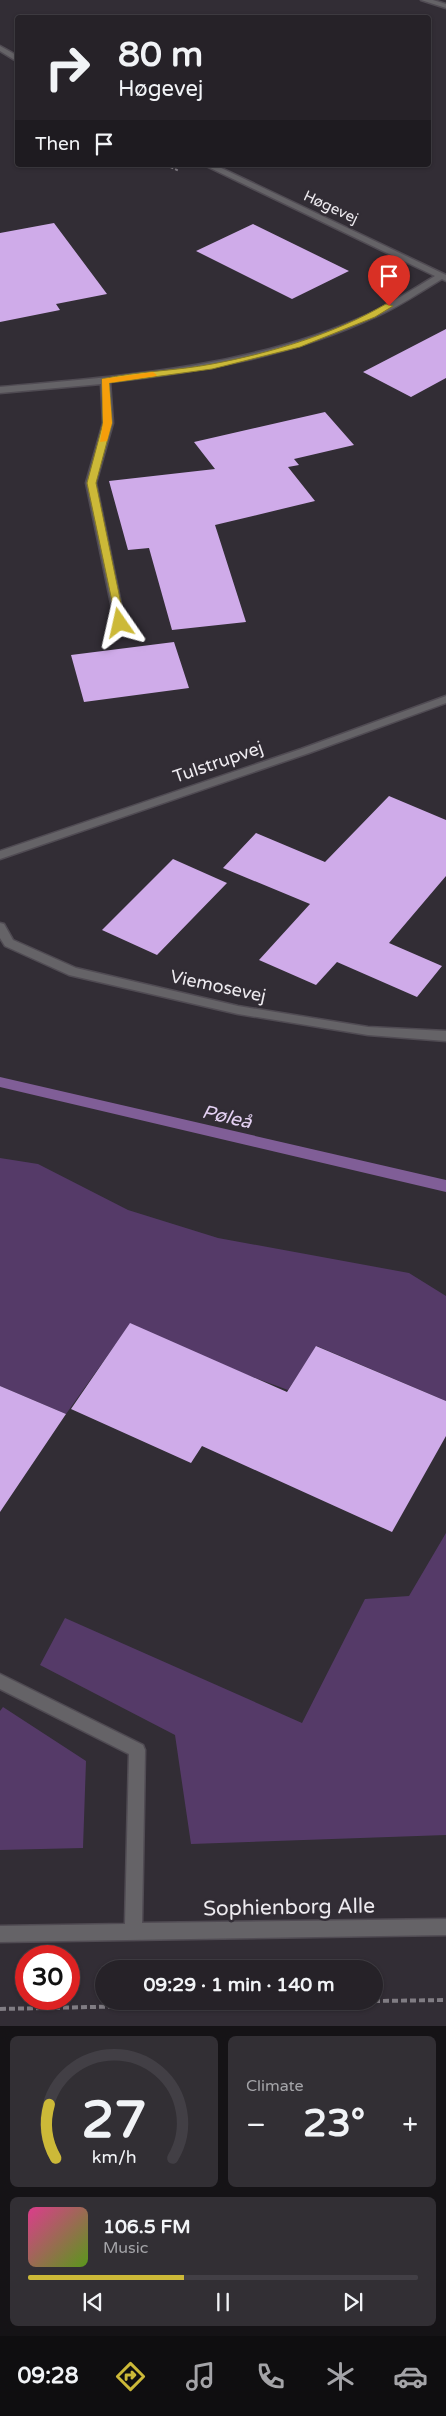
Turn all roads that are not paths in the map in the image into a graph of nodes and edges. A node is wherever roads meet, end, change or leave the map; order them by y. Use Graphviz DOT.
graph roads {
  1 [pos="425,0"];
  2 [pos="446,6"];
  3 [pos="0,48"];
  4 [pos="15,58"];
  5 [pos="212,167"];
  6 [pos="443,277"];
  7 [pos="105,381"];
  8 [pos="0,390"];
  9 [pos="120,623"];
  10 [pos="446,698"];
  11 [pos="0,855"];
  12 [pos="0,927"];
  13 [pos="446,1036"];
  14 [pos="0,1681"];
  15 [pos="446,1927"];
  16 [pos="133,1932"];
  17 [pos="0,1934"];
  1 -- 2 [label="street"];
  3 -- 4 [label="street"];
  5 -- 6 [label="street, Høgevej"];
  6 -- 7 [label="street, Høgevej"];
  7 -- 8 [label="street, Høgevej"];
  7 -- 9 [label="street"];
  10 -- 11 [label="street, Tulstrupvej"];
  12 -- 13 [label="street, Viemosevej"];
  14 -- 16 [label="street"];
  15 -- 16 [label="street, Sophienborg Alle"];
  16 -- 17 [label="street, Sophienborg Alle"];
}
